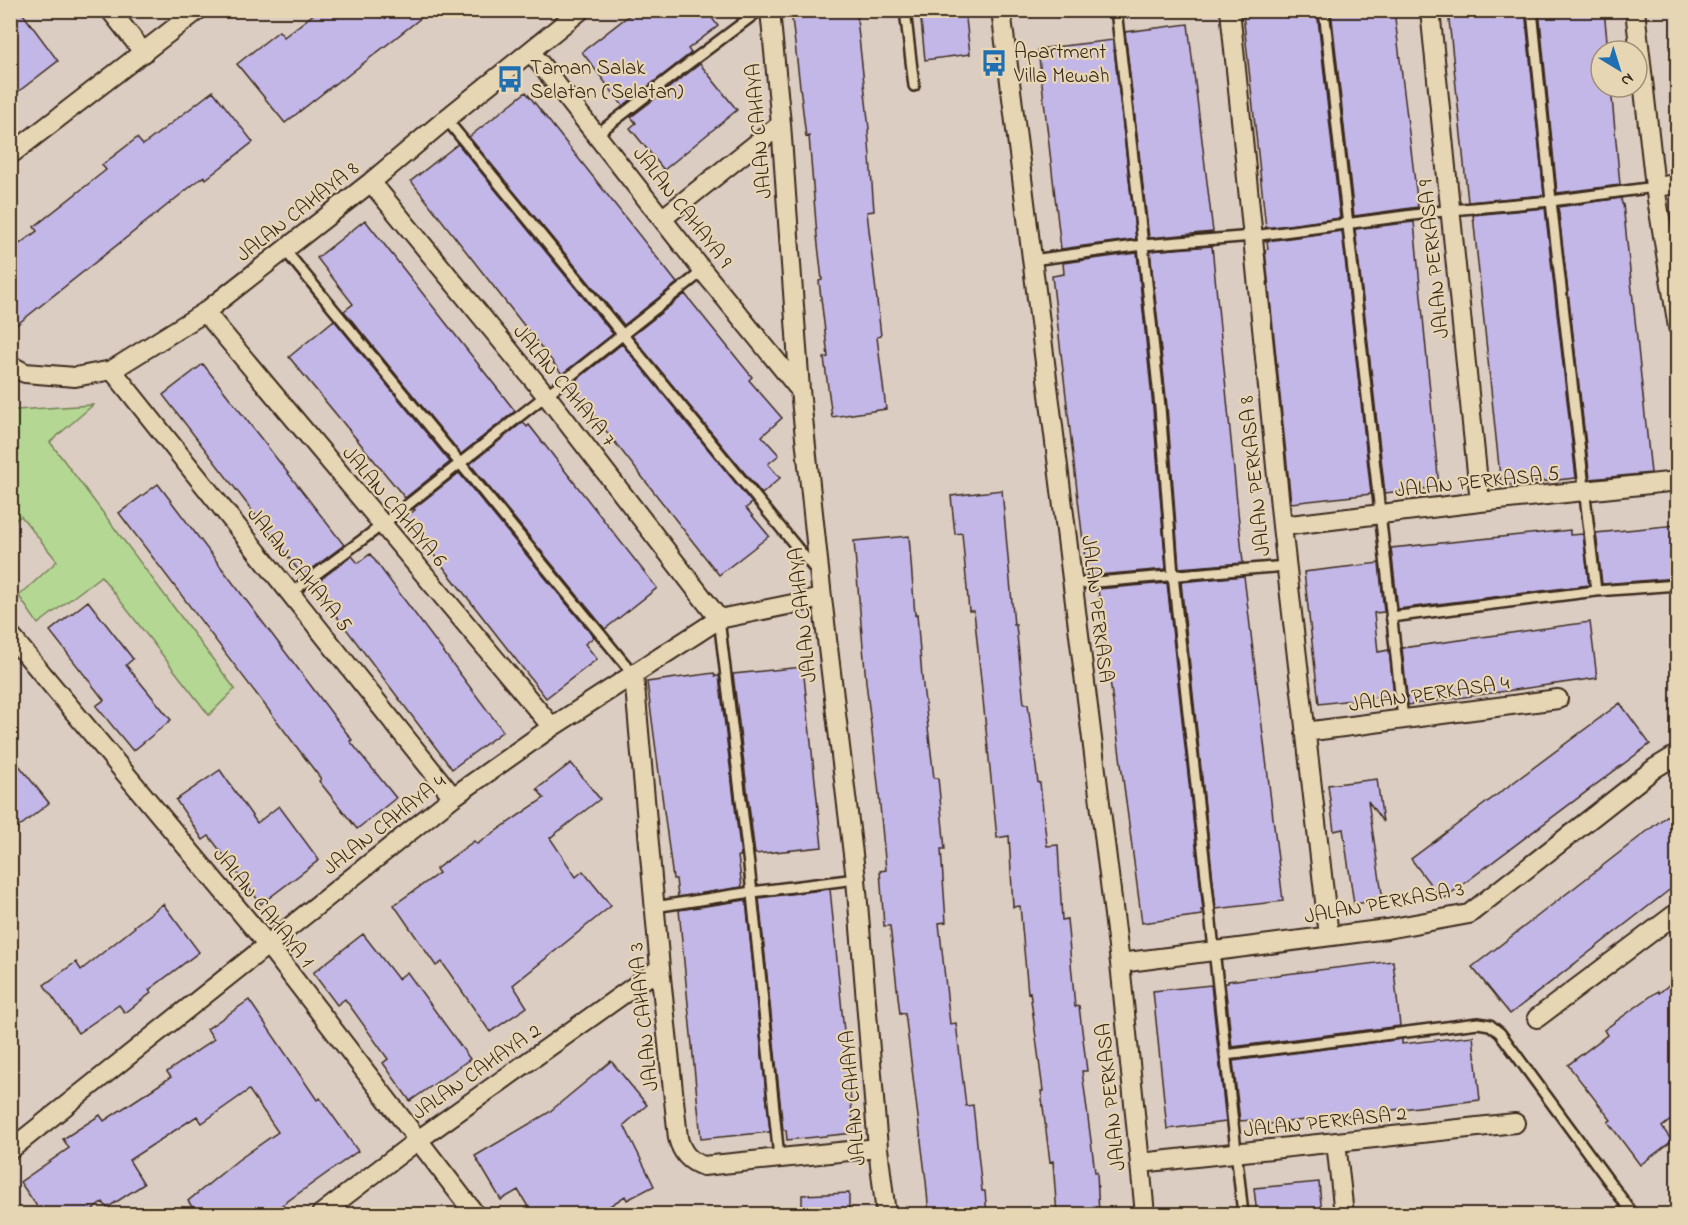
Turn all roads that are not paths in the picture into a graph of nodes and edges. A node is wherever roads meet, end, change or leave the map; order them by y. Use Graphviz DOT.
graph roads {
  1 [pos="110,10"];
  2 [pos="198,10"];
  3 [pos="581,10"];
  4 [pos="760,10"];
  5 [pos="770,10"];
  6 [pos="905,10"];
  7 [pos="1001,10"];
  8 [pos="1116,10"];
  9 [pos="1230,10"];
  10 [pos="1324,10"];
  11 [pos="1430,10"];
  12 [pos="1532,10"];
  13 [pos="1635,10"];
  14 [pos="531,52"];
  15 [pos="144,53"];
  16 [pos="914,86"];
  17 [pos="446,119"];
  18 [pos="780,124"];
  19 [pos="597,134"];
  20 [pos="10,155"];
  21 [pos="371,183"];
  22 [pos="1677,184"];
  23 [pos="1655,187"];
  24 [pos="1551,201"];
  25 [pos="1450,210"];
  26 [pos="663,218"];
  27 [pos="1347,224"];
  28 [pos="1253,236"];
  29 [pos="1143,245"];
  30 [pos="284,249"];
  31 [pos="1032,260"];
  32 [pos="703,271"];
  33 [pos="205,312"];
  34 [pos="1677,327"];
  35 [pos="622,334"];
  36 [pos="10,365"];
  37 [pos="112,370"];
  38 [pos="800,390"];
  39 [pos="546,395"];
  40 [pos="459,463"];
  41 [pos="1677,482"];
  42 [pos="1584,491"];
  43 [pos="1480,502"];
  44 [pos="1379,514"];
  45 [pos="382,525"];
  46 [pos="1282,526"];
  47 [pos="1286,566"];
  48 [pos="1173,575"];
  49 [pos="821,577"];
  50 [pos="1072,584"];
  51 [pos="1677,585"];
  52 [pos="1596,591"];
  53 [pos="291,593"];
  54 [pos="822,598"];
  55 [pos="1391,617"];
  56 [pos="719,620"];
  57 [pos="10,635"];
  58 [pos="634,675"];
  59 [pos="1558,699"];
  60 [pos="1403,719"];
  61 [pos="552,727"];
  62 [pos="1305,732"];
  63 [pos="1677,754"];
  64 [pos="453,797"];
  65 [pos="856,879"];
  66 [pos="752,892"];
  67 [pos="654,907"];
  68 [pos="1677,912"];
  69 [pos="1329,936"];
  70 [pos="268,945"];
  71 [pos="1214,951"];
  72 [pos="1120,963"];
  73 [pos="660,968"];
  74 [pos="1537,1018"];
  75 [pos="1225,1055"];
  76 [pos="1515,1123"];
  77 [pos="418,1140"];
  78 [pos="1336,1142"];
  79 [pos="878,1148"];
  80 [pos="10,1150"];
  81 [pos="1236,1153"];
  82 [pos="779,1158"];
  83 [pos="1140,1163"];
  84 [pos="321,1215"];
  85 [pos="475,1215"];
  86 [pos="886,1215"];
  87 [pos="1145,1215"];
  88 [pos="1243,1215"];
  89 [pos="1344,1215"];
  90 [pos="1633,1215"];
  1 -- 15 [label="street"];
  2 -- 15 [label="street"];
  3 -- 14 [label="street, JALAN CAHAYA 8"];
  4 -- 19 [label="lane"];
  5 -- 18 [label="street, JALAN CAHAYA"];
  6 -- 16 [label="lane"];
  7 -- 31 [label="street, JALAN PERKASA"];
  8 -- 29 [label="lane"];
  9 -- 28 [label="street, JALAN PERKASA 8"];
  10 -- 27 [label="lane"];
  11 -- 25 [label="street, JALAN PERKASA 9"];
  12 -- 24 [label="lane"];
  13 -- 23 [label="street"];
  14 -- 17 [label="street, JALAN CAHAYA 8"];
  14 -- 19 [label="street, JALAN CAHAYA 9"];
  15 -- 20 [label="street"];
  17 -- 21 [label="street, JALAN CAHAYA 8"];
  17 -- 35 [label="lane"];
  18 -- 26 [label="street"];
  18 -- 38 [label="street, JALAN CAHAYA"];
  19 -- 26 [label="street, JALAN CAHAYA 9"];
  21 -- 30 [label="street, JALAN CAHAYA 8"];
  21 -- 39 [label="street, JALAN CAHAYA 7"];
  22 -- 23 [label="street"];
  23 -- 24 [label="lane"];
  23 -- 34 [label="street"];
  24 -- 25 [label="lane"];
  24 -- 42 [label="lane"];
  25 -- 27 [label="lane"];
  25 -- 43 [label="street, JALAN PERKASA 9"];
  26 -- 32 [label="street, JALAN CAHAYA 9"];
  27 -- 28 [label="lane"];
  27 -- 44 [label="lane"];
  28 -- 29 [label="lane"];
  28 -- 46 [label="street, JALAN PERKASA 8"];
  29 -- 31 [label="lane"];
  29 -- 48 [label="lane"];
  30 -- 33 [label="street, JALAN CAHAYA 8"];
  30 -- 40 [label="lane"];
  31 -- 50 [label="street, JALAN PERKASA"];
  32 -- 35 [label="lane"];
  32 -- 38 [label="street, JALAN CAHAYA 9"];
  33 -- 37 [label="street, JALAN CAHAYA 8"];
  33 -- 45 [label="street, JALAN CAHAYA 6"];
  35 -- 39 [label="lane"];
  35 -- 49 [label="lane"];
  36 -- 37 [label="street, JALAN CAHAYA 8"];
  37 -- 53 [label="street, JALAN CAHAYA 5"];
  38 -- 49 [label="street, JALAN CAHAYA"];
  39 -- 40 [label="lane"];
  39 -- 56 [label="street, JALAN CAHAYA 7"];
  40 -- 45 [label="lane"];
  40 -- 58 [label="lane"];
  41 -- 42 [label="street, JALAN PERKASA 5"];
  42 -- 43 [label="street, JALAN PERKASA 5"];
  42 -- 52 [label="lane"];
  43 -- 44 [label="street, JALAN PERKASA 5"];
  44 -- 46 [label="street, JALAN PERKASA 5"];
  44 -- 55 [label="lane"];
  45 -- 53 [label="lane"];
  45 -- 61 [label="street, JALAN CAHAYA 6"];
  46 -- 47 [label="street, JALAN PERKASA 8"];
  47 -- 48 [label="lane"];
  47 -- 62 [label="street, JALAN PERKASA 8"];
  48 -- 50 [label="lane"];
  48 -- 71 [label="lane"];
  49 -- 54 [label="street, JALAN CAHAYA"];
  50 -- 72 [label="street, JALAN PERKASA"];
  51 -- 52 [label="lane"];
  52 -- 55 [label="lane"];
  53 -- 64 [label="street, JALAN CAHAYA 5"];
  54 -- 56 [label="street, JALAN CAHAYA 4"];
  54 -- 65 [label="street, JALAN CAHAYA"];
  55 -- 60 [label="lane"];
  56 -- 58 [label="street, JALAN CAHAYA 4"];
  56 -- 66 [label="lane"];
  57 -- 70 [label="street, JALAN CAHAYA 1"];
  58 -- 61 [label="street, JALAN CAHAYA 4"];
  58 -- 67 [label="street, JALAN CAHAYA 3"];
  59 -- 60 [label="street, JALAN PERKASA 4"];
  60 -- 62 [label="street, JALAN PERKASA 4"];
  61 -- 64 [label="street, JALAN CAHAYA 4"];
  62 -- 69 [label="street, JALAN PERKASA 8"];
  63 -- 69 [label="street, JALAN PERKASA 3"];
  64 -- 70 [label="street, JALAN CAHAYA 4"];
  65 -- 66 [label="lane"];
  65 -- 79 [label="street, JALAN CAHAYA"];
  66 -- 67 [label="lane"];
  66 -- 82 [label="lane"];
  67 -- 73 [label="street, JALAN CAHAYA 3"];
  68 -- 74 [label="street"];
  69 -- 71 [label="street, JALAN PERKASA 3"];
  70 -- 77 [label="street, JALAN CAHAYA 1"];
  70 -- 80 [label="street, JALAN CAHAYA 4"];
  71 -- 72 [label="street, JALAN PERKASA 3"];
  71 -- 75 [label="lane"];
  72 -- 83 [label="street, JALAN PERKASA"];
  73 -- 77 [label="street, JALAN CAHAYA 2"];
  73 -- 82 [label="street, JALAN CAHAYA 3"];
  75 -- 81 [label="lane"];
  75 -- 90 [label="lane"];
  76 -- 78 [label="street, JALAN PERKASA 2"];
  77 -- 84 [label="street, JALAN CAHAYA 2"];
  77 -- 85 [label="street, JALAN CAHAYA 1"];
  78 -- 81 [label="street, JALAN PERKASA 2"];
  78 -- 89 [label="street"];
  79 -- 82 [label="street, JALAN CAHAYA 3"];
  79 -- 86 [label="street, JALAN CAHAYA"];
  81 -- 83 [label="street, JALAN PERKASA 2"];
  81 -- 88 [label="lane"];
  83 -- 87 [label="street, JALAN PERKASA"];
}
